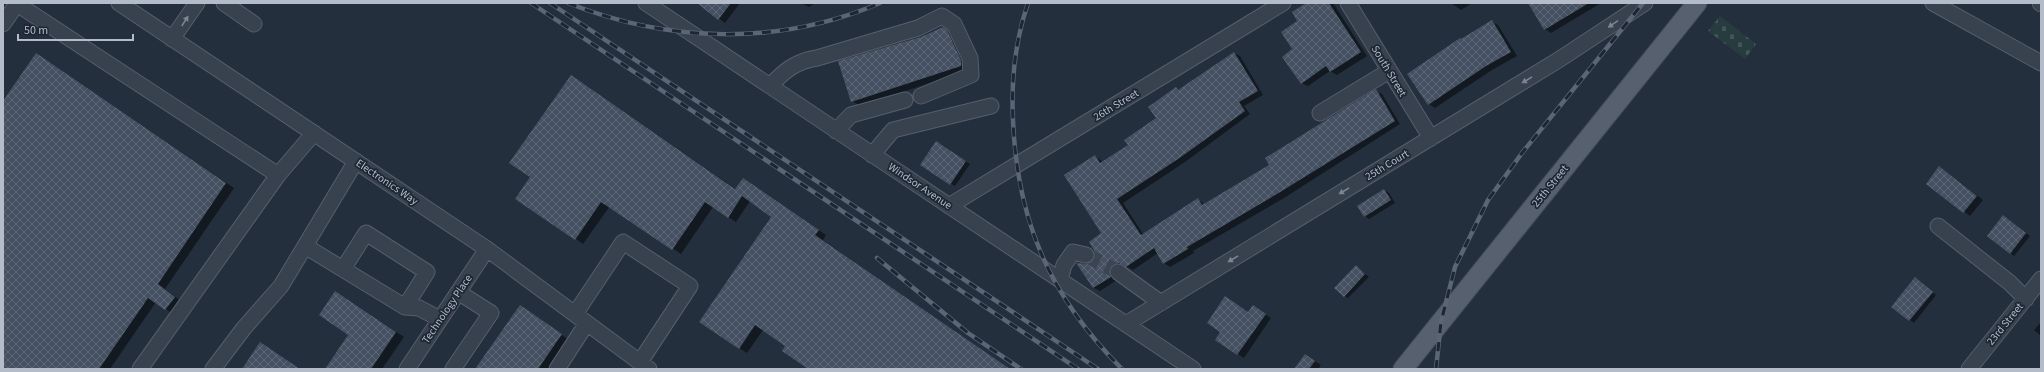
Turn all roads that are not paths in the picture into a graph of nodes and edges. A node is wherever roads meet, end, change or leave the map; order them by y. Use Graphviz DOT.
graph roads {
  1 [pos="17,3"];
  2 [pos="119,3"];
  3 [pos="197,3"];
  4 [pos="224,3"];
  5 [pos="646,3"];
  6 [pos="1283,3"];
  7 [pos="1348,3"];
  8 [pos="1646,3"];
  9 [pos="1697,3"];
  10 [pos="1933,3"];
  11 [pos="3,24"];
  12 [pos="254,24"];
  13 [pos="172,39"];
  14 [pos="2041,63"];
  15 [pos="1389,71"];
  16 [pos="770,86"];
  17 [pos="921,96"];
  18 [pos="905,100"];
  19 [pos="991,106"];
  20 [pos="1320,113"];
  21 [pos="836,130"];
  22 [pos="314,133"];
  23 [pos="1430,138"];
  24 [pos="872,155"];
  25 [pos="356,161"];
  26 [pos="278,175"];
  27 [pos="950,206"];
  28 [pos="1938,226"];
  29 [pos="305,246"];
  30 [pos="487,249"];
  31 [pos="1086,255"];
  32 [pos="343,269"];
  33 [pos="1118,272"];
  34 [pos="2041,279"];
  35 [pos="1060,280"];
  36 [pos="458,292"];
  37 [pos="2026,299"];
  38 [pos="1161,303"];
  39 [pos="405,307"];
  40 [pos="575,314"];
  41 [pos="440,320"];
  42 [pos="587,323"];
  43 [pos="1126,324"];
  44 [pos="646,367"];
  45 [pos="140,369"];
  46 [pos="213,369"];
  47 [pos="407,369"];
  48 [pos="454,369"];
  49 [pos="557,369"];
  50 [pos="1193,369"];
  51 [pos="1403,369"];
  52 [pos="1969,369"];
  1 -- 11 [label="street"];
  1 -- 26 [label="street"];
  2 -- 13 [label="street, Electronics Way"];
  13 -- 3 [label="street, one-way"];
  4 -- 12 [label="street"];
  5 -- 16 [label="street, Windsor Avenue"];
  6 -- 27 [label="street, 26th Street"];
  7 -- 15 [label="street, South Street"];
  8 -- 23 [label="street, 25th Court, one-way"];
  9 -- 51 [label="main road, 25th Street"];
  10 -- 14 [label="street"];
  13 -- 22 [label="street, Electronics Way"];
  15 -- 20 [label="street"];
  15 -- 23 [label="street, South Street"];
  16 -- 17 [label="street"];
  16 -- 21 [label="street, Windsor Avenue"];
  18 -- 21 [label="street"];
  19 -- 24 [label="street"];
  21 -- 24 [label="street, Windsor Avenue"];
  22 -- 25 [label="street, Electronics Way"];
  22 -- 26 [label="street"];
  23 -- 38 [label="street, 25th Court, one-way"];
  24 -- 27 [label="street, Windsor Avenue"];
  25 -- 29 [label="street"];
  25 -- 30 [label="street, Electronics Way"];
  26 -- 45 [label="street"];
  27 -- 35 [label="street, Windsor Avenue"];
  28 -- 37 [label="street"];
  29 -- 32 [label="street"];
  29 -- 46 [label="street"];
  30 -- 36 [label="street, Technology Place"];
  30 -- 40 [label="street, Electronics Way"];
  31 -- 35 [label="street"];
  32 -- 39 [label="street"];
  32 -- 39 [label="street"];
  33 -- 38 [label="street"];
  34 -- 37 [label="street, 23rd Street"];
  35 -- 43 [label="street, Windsor Avenue"];
  36 -- 41 [label="street, Technology Place"];
  36 -- 48 [label="street"];
  37 -- 52 [label="street, 23rd Street"];
  38 -- 43 [label="street, 25th Court"];
  39 -- 41 [label="street"];
  40 -- 42 [label="street, Electronics Way"];
  40 -- 44 [label="street"];
  41 -- 47 [label="street, Technology Place"];
  42 -- 44 [label="street, Electronics Way"];
  42 -- 49 [label="street"];
  43 -- 50 [label="street, Windsor Avenue"];
}
